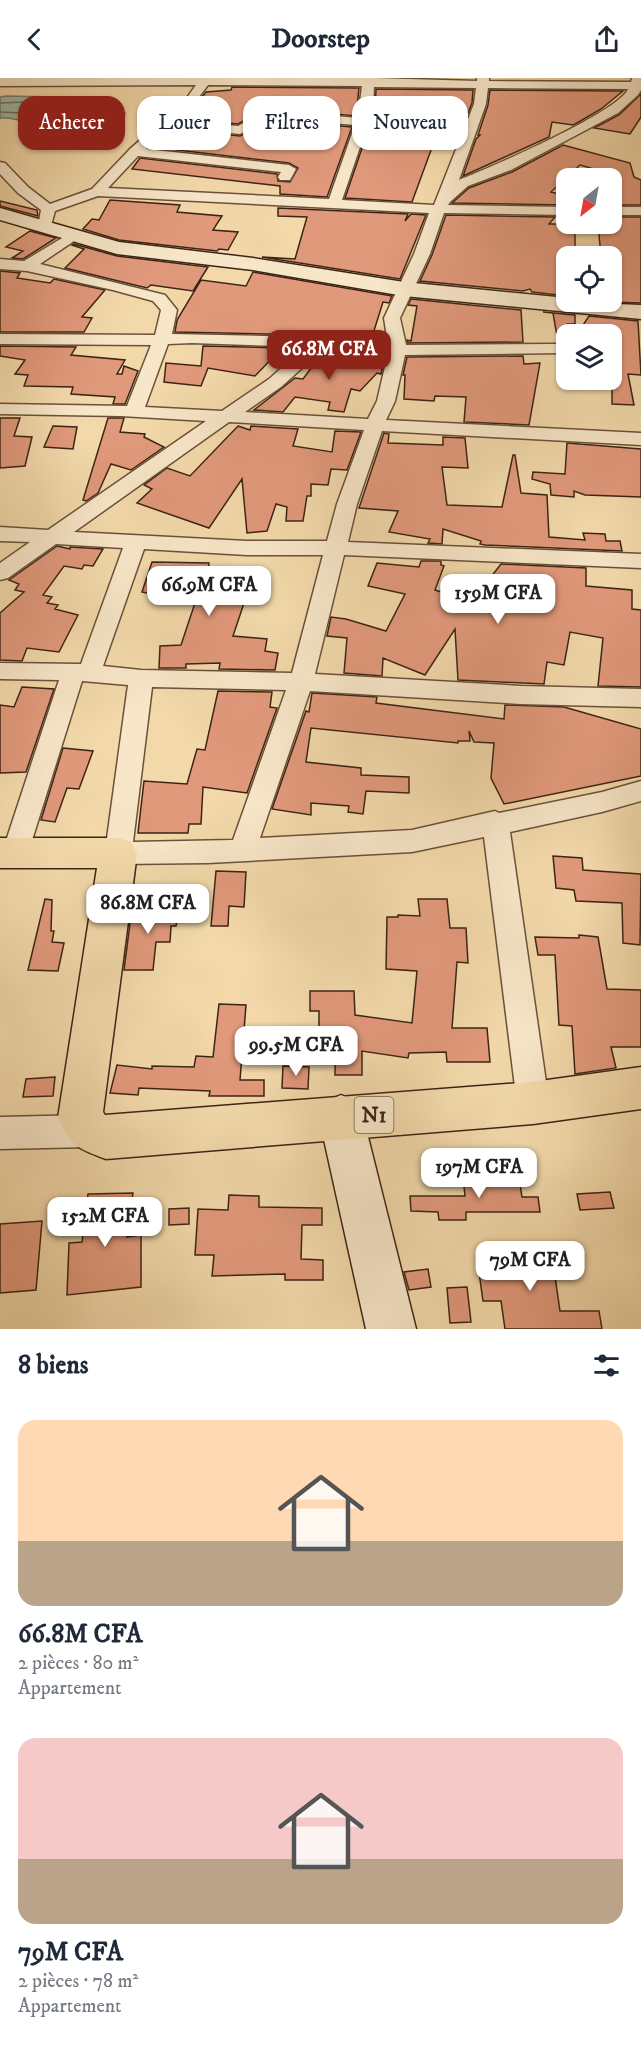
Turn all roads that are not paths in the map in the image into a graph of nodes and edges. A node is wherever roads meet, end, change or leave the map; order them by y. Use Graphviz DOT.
graph roads {
  1 [pos="89,79"];
  2 [pos="243,79"];
  3 [pos="20,80"];
  4 [pos="205,80"];
  5 [pos="368,80"];
  6 [pos="482,81"];
  7 [pos="0,82"];
  8 [pos="638,87"];
  9 [pos="194,96"];
  10 [pos="367,96"];
  11 [pos="352,121"];
  12 [pos="231,129"];
  13 [pos="352,150"];
  14 [pos="135,152"];
  15 [pos="0,166"];
  16 [pos="282,173"];
  17 [pos="97,192"];
  18 [pos="334,204"];
  19 [pos="441,204"];
  20 [pos="556,210"];
  21 [pos="622,211"];
  22 [pos="641,211"];
  23 [pos="0,214"];
  24 [pos="47,217"];
  25 [pos="72,236"];
  26 [pos="0,264"];
  27 [pos="27,266"];
  28 [pos="404,289"];
  29 [pos="641,312"];
  30 [pos="0,339"];
  31 [pos="162,339"];
  32 [pos="318,343"];
  33 [pos="556,349"];
  34 [pos="398,350"];
  35 [pos="0,410"];
  36 [pos="134,412"];
  37 [pos="226,416"];
  38 [pos="375,424"];
  39 [pos="641,439"];
  40 [pos="0,534"];
  41 [pos="52,536"];
  42 [pos="136,541"];
  43 [pos="335,548"];
  44 [pos="641,561"];
  45 [pos="0,573"];
  46 [pos="0,670"];
  47 [pos="81,673"];
  48 [pos="141,678"];
  49 [pos="300,682"];
  50 [pos="641,698"];
  51 [pos="641,791"];
  52 [pos="495,822"];
  53 [pos="243,850"];
  54 [pos="8,853"];
  55 [pos="118,853"];
  56 [pos="641,1088"];
  57 [pos="533,1103"];
  58 [pos="341,1117"];
  59 [pos="90,1131"];
  60 [pos="0,1133"];
  61 [pos="391,1329"];
  1 -- 3 [label="street"];
  1 -- 4 [label="street"];
  2 -- 4 [label="street"];
  2 -- 5 [label="street"];
  3 -- 7 [label="street"];
  4 -- 9 [label="street"];
  5 -- 6 [label="street"];
  5 -- 10 [label="street"];
  6 -- 8 [label="street"];
  6 -- 19 [label="street"];
  8 -- 19 [label="street"];
  11 -- 12 [label="street"];
  13 -- 18 [label="street"];
  14 -- 16 [label="street"];
  14 -- 17 [label="street"];
  15 -- 24 [label="street"];
  17 -- 18 [label="street"];
  17 -- 24 [label="street"];
  18 -- 19 [label="street"];
  19 -- 20 [label="street"];
  19 -- 28 [label="street"];
  21 -- 22 [label="street"];
  23 -- 24 [label="street"];
  24 -- 25 [label="street"];
  25 -- 27 [label="street"];
  25 -- 28 [label="street"];
  26 -- 27 [label="street"];
  27 -- 31 [label="street"];
  28 -- 29 [label="street"];
  28 -- 34 [label="street"];
  30 -- 31 [label="street"];
  31 -- 32 [label="street"];
  31 -- 36 [label="street"];
  32 -- 34 [label="street"];
  32 -- 37 [label="street"];
  33 -- 34 [label="street"];
  34 -- 38 [label="street"];
  35 -- 36 [label="street"];
  36 -- 37 [label="street"];
  37 -- 38 [label="street"];
  37 -- 41 [label="street"];
  38 -- 39 [label="street"];
  38 -- 43 [label="street"];
  40 -- 41 [label="street"];
  41 -- 42 [label="street"];
  41 -- 45 [label="street"];
  42 -- 43 [label="street"];
  42 -- 47 [label="street"];
  43 -- 44 [label="street"];
  43 -- 49 [label="street"];
  46 -- 47 [label="street"];
  47 -- 48 [label="street"];
  47 -- 54 [label="street"];
  48 -- 49 [label="street"];
  48 -- 55 [label="street"];
  49 -- 50 [label="street"];
  49 -- 53 [label="street"];
  51 -- 52 [label="street"];
  52 -- 53 [label="street"];
  52 -- 57 [label="street"];
  53 -- 55 [label="street"];
  54 -- 55 [label="highway"];
  55 -- 59 [label="highway"];
  56 -- 57 [label="highway, N1"];
  57 -- 58 [label="highway, N1"];
  58 -- 59 [label="highway, N1"];
  58 -- 61 [label="street"];
  59 -- 60 [label="street"];
}
